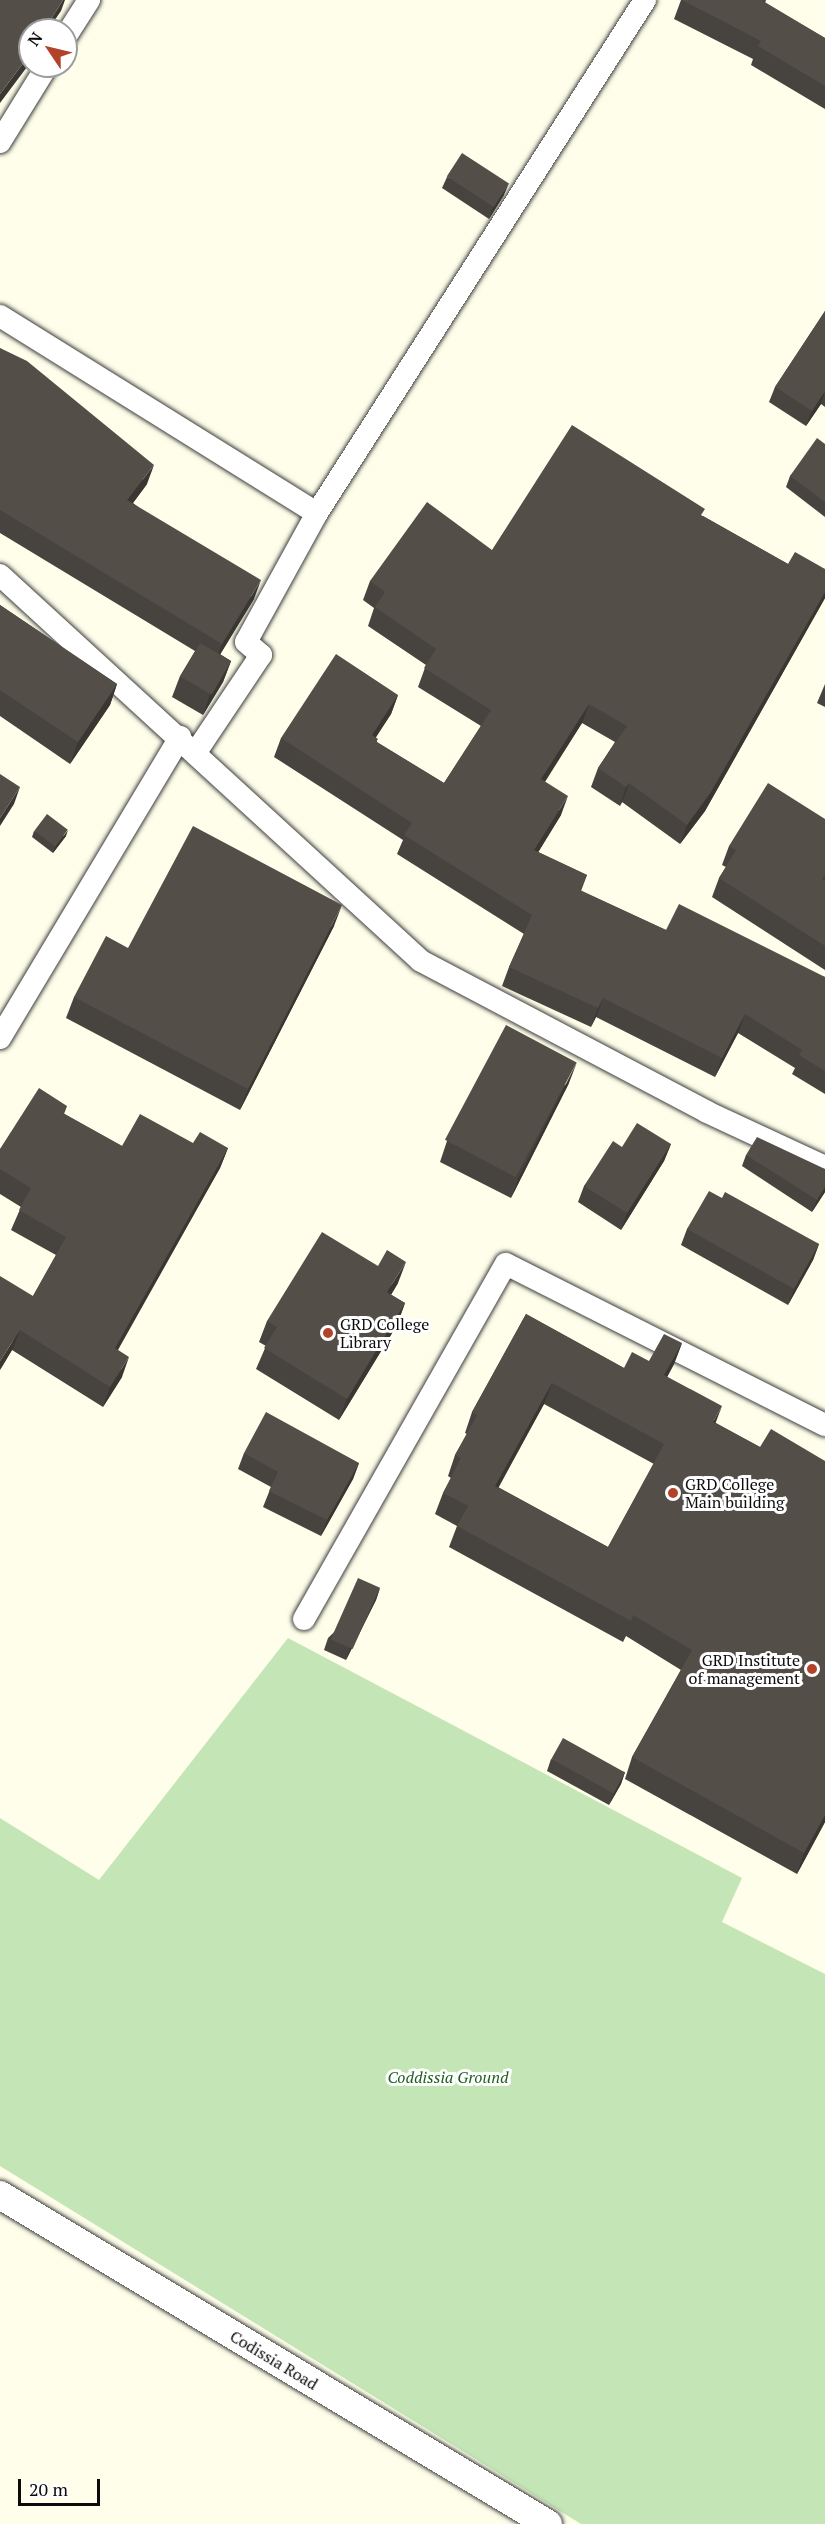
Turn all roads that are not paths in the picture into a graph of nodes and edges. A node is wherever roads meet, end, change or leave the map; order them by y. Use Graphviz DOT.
graph roads {
  1 [pos="89,0"];
  2 [pos="645,0"];
  3 [pos="78,18"];
  4 [pos="40,78"];
  5 [pos="0,142"];
  6 [pos="0,316"];
  7 [pos="317,513"];
  8 [pos="0,575"];
  9 [pos="188,744"];
  10 [pos="0,1038"];
  11 [pos="825,1167"];
  12 [pos="825,1425"];
  13 [pos="304,1619"];
  14 [pos="0,2195"];
  15 [pos="548,2524"];
  1 -- 3 [label="street"];
  2 -- 7 [label="street"];
  4 -- 5 [label="street"];
  6 -- 7 [label="street"];
  7 -- 9 [label="street"];
  8 -- 9 [label="street"];
  9 -- 10 [label="street"];
  9 -- 11 [label="street"];
  12 -- 13 [label="street"];
  14 -- 15 [label="street, Codissia Road"];
}
